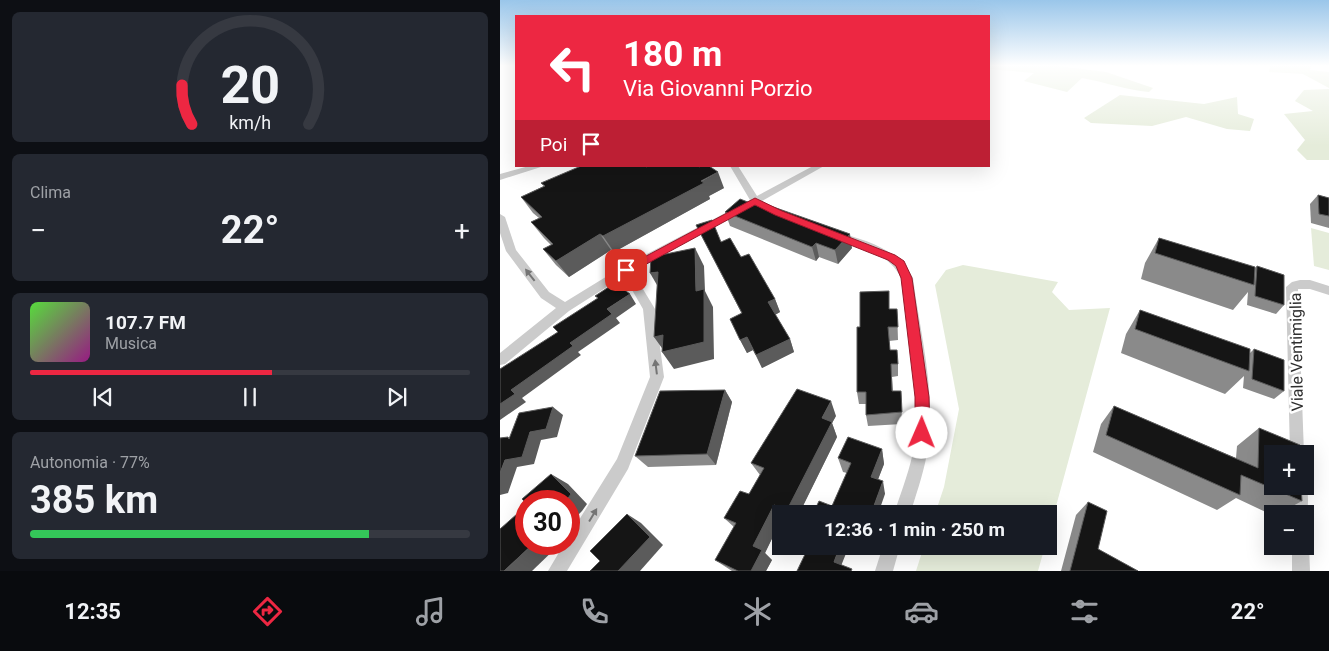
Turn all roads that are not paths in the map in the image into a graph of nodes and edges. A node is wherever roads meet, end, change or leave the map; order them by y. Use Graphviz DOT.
graph roads {
  1 [pos="536,167"];
  2 [pos="734,167"];
  3 [pos="818,167"];
  4 [pos="500,177"];
  5 [pos="755,201"];
  6 [pos="787,216"];
  7 [pos="500,217"];
  8 [pos="827,232"];
  9 [pos="626,270"];
  10 [pos="1329,291"];
  11 [pos="565,308"];
  12 [pos="500,360"];
  13 [pos="1298,445"];
  14 [pos="905,505"];
  15 [pos="889,555"];
  16 [pos="1300,555"];
  17 [pos="557,571"];
  18 [pos="884,571"];
  19 [pos="1301,571"];
  1 -- 4 [label="street"];
  2 -- 5 [label="street"];
  3 -- 5 [label="street"];
  5 -- 6 [label="street"];
  5 -- 9 [label="street"];
  11 -- 7 [label="street, one-way"];
  8 -- 14 [label="street"];
  9 -- 11 [label="street"];
  17 -- 9 [label="street, one-way"];
  10 -- 13 [label="street, Viale Ventimiglia"];
  11 -- 12 [label="street"];
  15 -- 18 [label="street"];
  16 -- 19 [label="street"];
}
